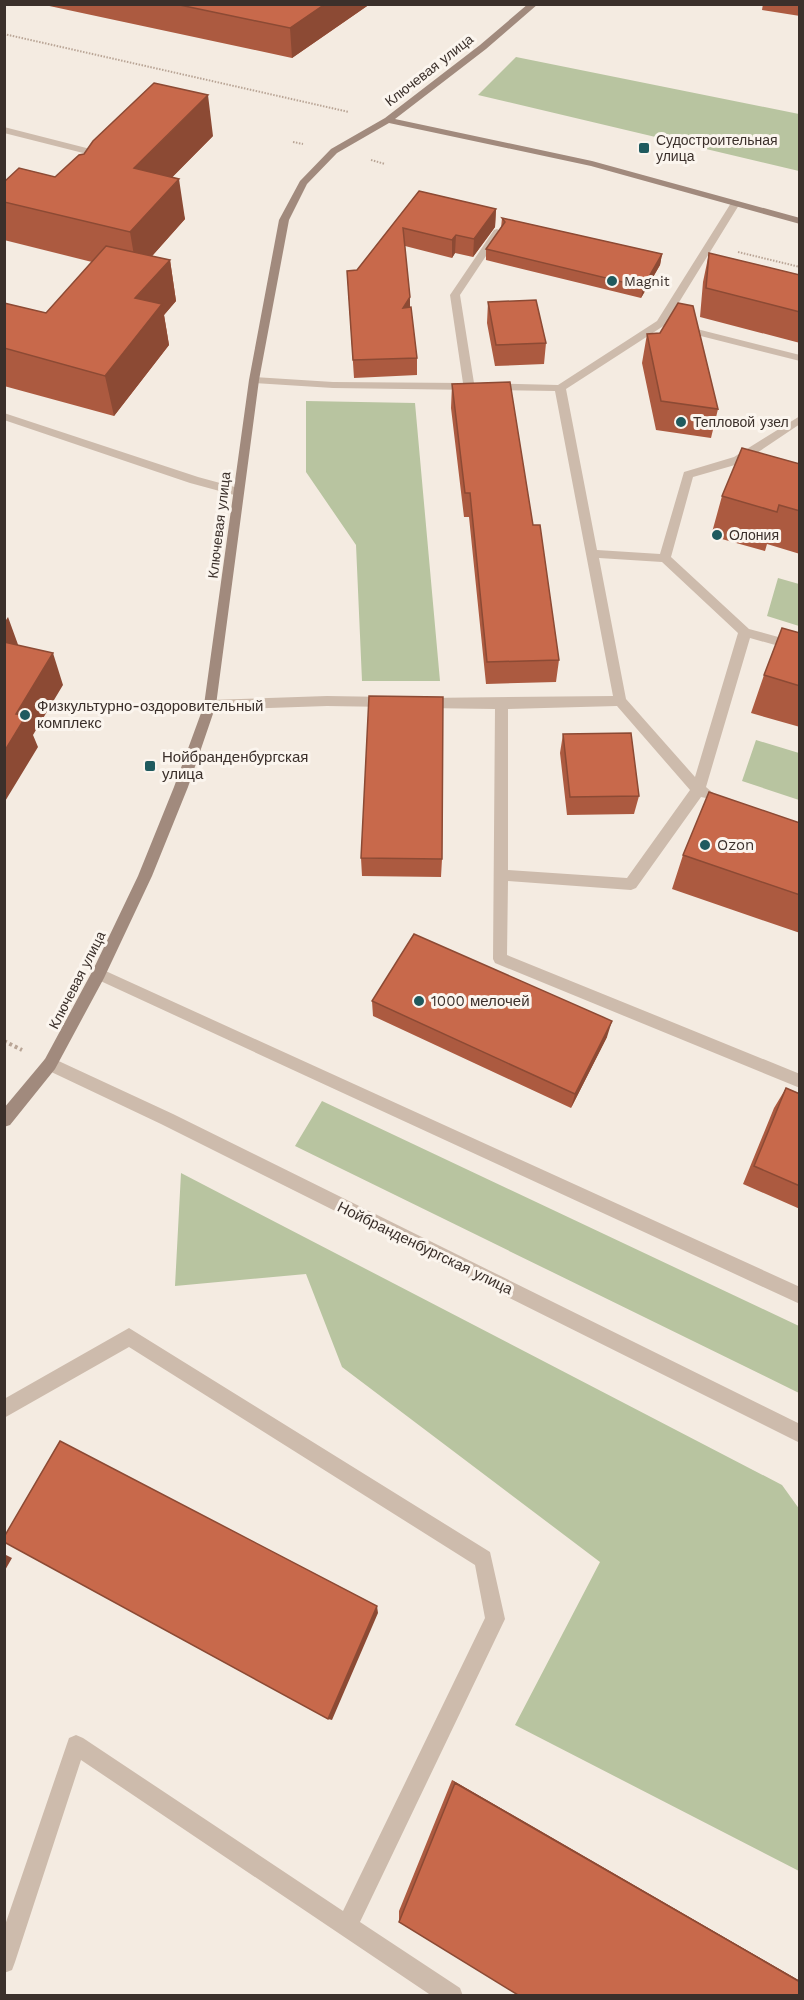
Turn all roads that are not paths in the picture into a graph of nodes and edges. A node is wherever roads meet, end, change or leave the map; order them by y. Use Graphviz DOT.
graph roads {
  1 [pos="534,4"];
  2 [pos="388,120"];
  3 [pos="4,130"];
  4 [pos="105,166"];
  5 [pos="734,205"];
  6 [pos="800,221"];
  7 [pos="497,232"];
  8 [pos="661,322"];
  9 [pos="800,358"];
  10 [pos="254,380"];
  11 [pos="470,386"];
  12 [pos="560,388"];
  13 [pos="4,416"];
  14 [pos="800,419"];
  15 [pos="738,460"];
  16 [pos="758,466"];
  17 [pos="238,492"];
  18 [pos="592,554"];
  19 [pos="665,558"];
  20 [pos="745,632"];
  21 [pos="800,648"];
  22 [pos="620,701"];
  23 [pos="502,704"];
  24 [pos="210,705"];
  25 [pos="698,790"];
  26 [pos="721,798"];
  27 [pos="502,874"];
  28 [pos="99,974"];
  29 [pos="50,1064"];
  30 [pos="800,1081"];
  31 [pos="4,1120"];
  32 [pos="800,1296"];
  33 [pos="4,1409"];
  34 [pos="800,1434"];
  35 [pos="346,1927"];
  36 [pos="4,1962"];
  37 [pos="452,1995"];
  1 -- 2 [label="main road, Ключевая улица"];
  2 -- 5 [label="main road"];
  2 -- 10 [label="main road, Ключевая улица"];
  3 -- 4 [label="street"];
  5 -- 6 [label="main road"];
  5 -- 8 [label="street"];
  7 -- 11 [label="street"];
  8 -- 9 [label="street"];
  8 -- 12 [label="street"];
  10 -- 11 [label="street"];
  10 -- 17 [label="main road, Ключевая улица"];
  11 -- 12 [label="street"];
  12 -- 18 [label="street"];
  13 -- 17 [label="street"];
  14 -- 15 [label="street"];
  15 -- 16 [label="street"];
  15 -- 19 [label="street"];
  17 -- 24 [label="main road, Ключевая улица"];
  18 -- 19 [label="street"];
  18 -- 22 [label="street"];
  19 -- 20 [label="street"];
  20 -- 21 [label="street"];
  20 -- 25 [label="street"];
  22 -- 23 [label="street"];
  22 -- 25 [label="street"];
  23 -- 24 [label="street"];
  23 -- 27 [label="street"];
  24 -- 28 [label="main road, Ключевая улица"];
  25 -- 26 [label="street"];
  25 -- 27 [label="street"];
  27 -- 30 [label="street"];
  28 -- 29 [label="main road, Ключевая улица"];
  28 -- 32 [label="street"];
  29 -- 31 [label="main road, Ключевая улица"];
  29 -- 34 [label="street, Нойбранденбургская улица"];
  33 -- 35 [label="street"];
  35 -- 36 [label="street"];
  35 -- 37 [label="street"];
}
